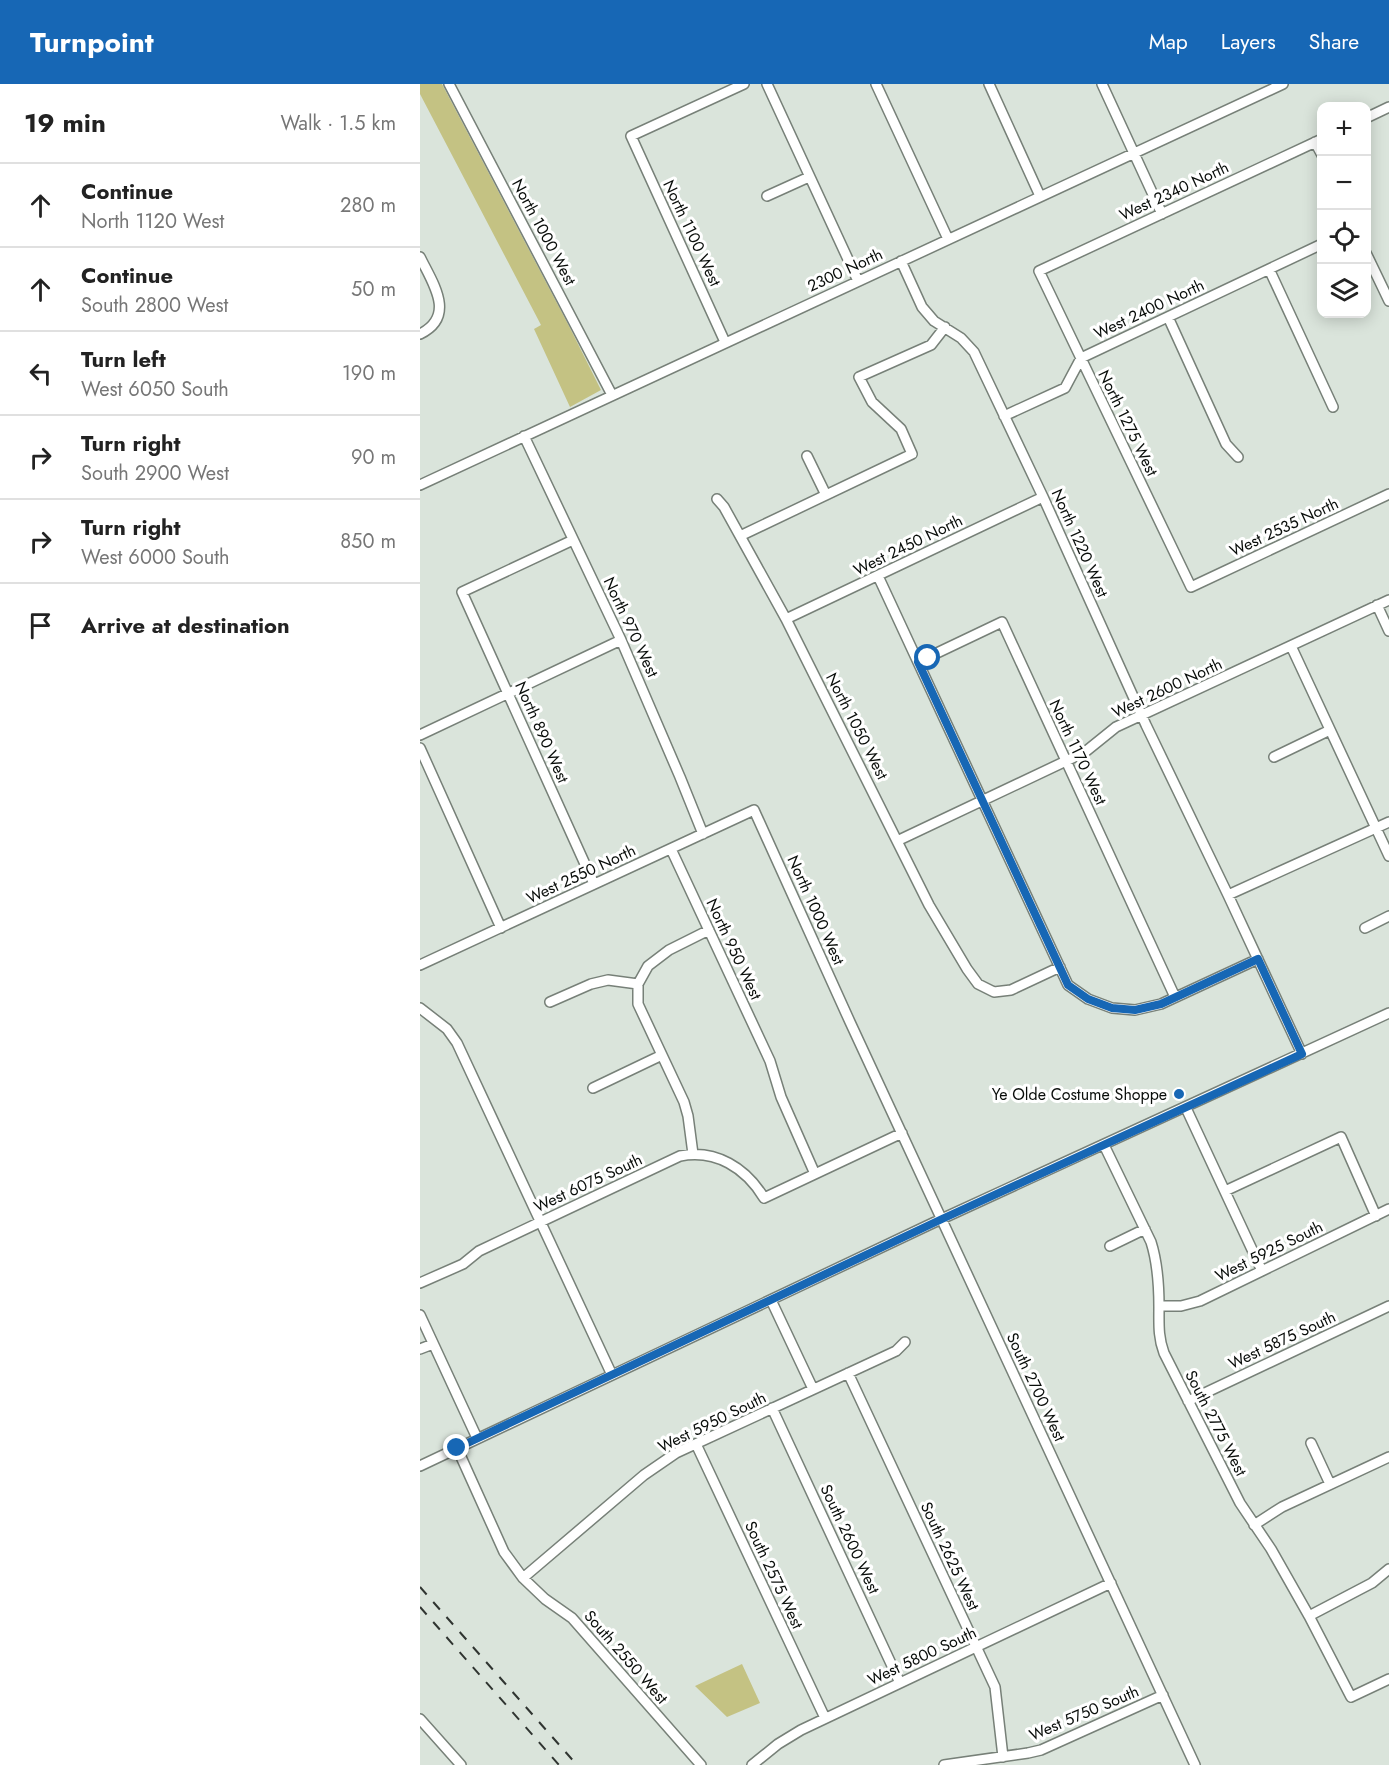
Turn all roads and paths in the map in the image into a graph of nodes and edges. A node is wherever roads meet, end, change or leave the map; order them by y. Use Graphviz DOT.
graph roads {
  1 [pos="449,84"];
  2 [pos="744,84"];
  3 [pos="767,84"];
  4 [pos="876,84"];
  5 [pos="989,84"];
  6 [pos="1102,84"];
  7 [pos="1283,84"];
  8 [pos="1389,107"];
  9 [pos="1371,116"];
  10 [pos="1317,140"];
  11 [pos="1134,153"];
  12 [pos="809,177"];
  13 [pos="767,196"];
  14 [pos="1040,196"];
  15 [pos="1162,213"];
  16 [pos="948,239"];
  17 [pos="1317,246"];
  18 [pos="420,257"];
  19 [pos="901,261"];
  20 [pos="1371,263"];
  21 [pos="1269,269"];
  22 [pos="1040,271"];
  23 [pos="858,281"];
  24 [pos="1389,301"];
  25 [pos="1168,317"];
  26 [pos="945,327"];
  27 [pos="420,334"];
  28 [pos="725,342"];
  29 [pos="1081,358"];
  30 [pos="612,395"];
  31 [pos="1333,407"];
  32 [pos="1004,416"];
  33 [pos="524,436"];
  34 [pos="807,456"];
  35 [pos="1238,457"];
  36 [pos="420,485"];
  37 [pos="1389,494"];
  38 [pos="826,495"];
  39 [pos="1043,497"];
  40 [pos="717,499"];
  41 [pos="740,536"];
  42 [pos="573,540"];
  43 [pos="878,576"];
  44 [pos="1191,587"];
  45 [pos="1389,600"];
  46 [pos="1377,605"];
  47 [pos="786,620"];
  48 [pos="1389,631"];
  49 [pos="621,640"];
  50 [pos="1291,646"];
  51 [pos="918,662"];
  52 [pos="508,694"];
  53 [pos="1141,715"];
  54 [pos="1330,730"];
  55 [pos="420,735"];
  56 [pos="420,748"];
  57 [pos="1274,758"];
  58 [pos="1066,761"];
  59 [pos="983,801"];
  60 [pos="754,810"];
  61 [pos="1389,822"];
  62 [pos="1376,828"];
  63 [pos="703,834"];
  64 [pos="897,841"];
  65 [pos="670,849"];
  66 [pos="1389,856"];
  67 [pos="594,884"];
  68 [pos="1228,895"];
  69 [pos="1389,916"];
  70 [pos="501,928"];
  71 [pos="1365,928"];
  72 [pos="709,930"];
  73 [pos="1258,959"];
  74 [pos="420,965"];
  75 [pos="1060,967"];
  76 [pos="638,984"];
  77 [pos="1175,997"];
  78 [pos="550,1002"];
  79 [pos="420,1008"];
  80 [pos="1389,1013"];
  81 [pos="850,1022"];
  82 [pos="1302,1054"];
  83 [pos="662,1055"];
  84 [pos="593,1088"];
  85 [pos="1186,1108"];
  86 [pos="902,1133"];
  87 [pos="1104,1145"];
  88 [pos="693,1154"];
  89 [pos="815,1174"];
  90 [pos="1225,1191"];
  91 [pos="1389,1209"];
  92 [pos="1376,1216"];
  93 [pos="942,1219"];
  94 [pos="541,1222"];
  95 [pos="1145,1229"];
  96 [pos="1110,1246"];
  97 [pos="1262,1271"];
  98 [pos="420,1283"];
  99 [pos="771,1300"];
  100 [pos="1159,1306"];
  101 [pos="1389,1306"];
  102 [pos="420,1315"];
  103 [pos="904,1342"];
  104 [pos="433,1344"];
  105 [pos="420,1349"];
  106 [pos="848,1373"];
  107 [pos="612,1375"];
  108 [pos="813,1389"];
  109 [pos="1188,1401"];
  110 [pos="772,1408"];
  111 [pos="477,1438"];
  112 [pos="1311,1443"];
  113 [pos="696,1444"];
  114 [pos="457,1448"];
  115 [pos="1389,1457"];
  116 [pos="420,1466"];
  117 [pos="1330,1485"];
  118 [pos="1254,1525"];
  119 [pos="1389,1569"];
  120 [pos="523,1578"];
  121 [pos="1111,1583"];
  122 [pos="1309,1616"];
  123 [pos="976,1647"];
  124 [pos="1389,1679"];
  125 [pos="900,1683"];
  126 [pos="1163,1695"];
  127 [pos="825,1718"];
  128 [pos="420,1719"];
  129 [pos="1003,1757"];
  130 [pos="458,1764"];
  131 [pos="700,1765"];
  132 [pos="752,1765"];
  133 [pos="945,1765"];
  134 [pos="1195,1765"];
  1 -- 30 [label="street, North 1000 West"];
  2 -- 28 [label="street, North 1100 West"];
  3 -- 12 [label="street"];
  4 -- 16 [label="street"];
  5 -- 14 [label="street"];
  6 -- 11 [label="street"];
  7 -- 11 [label="street, 2300 North"];
  8 -- 9 [label="street"];
  10 -- 15 [label="street, West 2340 North"];
  11 -- 14 [label="street, 2300 North"];
  11 -- 15 [label="street"];
  12 -- 13 [label="street"];
  12 -- 23 [label="street"];
  14 -- 16 [label="street, 2300 North"];
  15 -- 22 [label="street, West 2340 North"];
  16 -- 19 [label="street, 2300 North"];
  17 -- 21 [label="street, West 2400 North"];
  18 -- 27 [label="street"];
  19 -- 23 [label="street, 2300 North"];
  19 -- 26 [label="street, North 1220 West"];
  20 -- 24 [label="street"];
  21 -- 25 [label="street, West 2400 North"];
  21 -- 31 [label="street"];
  22 -- 29 [label="street, North 1275 West"];
  23 -- 28 [label="street, 2300 North"];
  25 -- 29 [label="street, West 2400 North"];
  25 -- 35 [label="street"];
  26 -- 32 [label="street, North 1220 West"];
  26 -- 38 [label="street"];
  28 -- 30 [label="street, 2300 North"];
  29 -- 32 [label="street, West 2400 North"];
  29 -- 44 [label="street, North 1275 West"];
  30 -- 33 [label="street, 2300 North"];
  32 -- 39 [label="street, North 1220 West"];
  33 -- 36 [label="street, 2300 North"];
  33 -- 42 [label="street, North 970 West"];
  34 -- 38 [label="street"];
  37 -- 44 [label="street, West 2535 North"];
  38 -- 41 [label="street"];
  39 -- 43 [label="street, West 2450 North"];
  39 -- 53 [label="street, North 1220 West"];
  40 -- 41 [label="street, North 1050 West"];
  41 -- 47 [label="street, North 1050 West"];
  42 -- 49 [label="street, North 970 West"];
  42 -- 52 [label="street, North 890 West"];
  43 -- 47 [label="street, West 2450 North"];
  43 -- 51 [label="street"];
  45 -- 46 [label="street, West 2600 North"];
  46 -- 48 [label="street"];
  46 -- 50 [label="street, West 2600 North"];
  47 -- 64 [label="street, North 1050 West"];
  49 -- 52 [label="street"];
  49 -- 63 [label="street, North 970 West"];
  50 -- 53 [label="street, West 2600 North"];
  50 -- 54 [label="street"];
  51 -- 58 [label="street, North 1170 West"];
  51 -- 59 [label="street"];
  52 -- 55 [label="street"];
  52 -- 67 [label="street, North 890 West"];
  53 -- 58 [label="street, West 2600 North"];
  53 -- 68 [label="street, North 1220 West"];
  54 -- 57 [label="street"];
  54 -- 62 [label="street"];
  56 -- 70 [label="street"];
  58 -- 59 [label="street, West 2600 North"];
  58 -- 77 [label="street, North 1170 West"];
  59 -- 64 [label="street, West 2600 North"];
  59 -- 75 [label="street"];
  60 -- 63 [label="street, West 2550 North"];
  60 -- 81 [label="street, North 1000 West"];
  61 -- 62 [label="street"];
  62 -- 66 [label="street"];
  62 -- 68 [label="street"];
  63 -- 65 [label="street, West 2550 North"];
  64 -- 75 [label="street, North 1050 West"];
  65 -- 67 [label="street, West 2550 North"];
  65 -- 72 [label="street, North 950 West"];
  67 -- 70 [label="street, West 2550 North"];
  68 -- 73 [label="street, North 1220 West"];
  69 -- 71 [label="street"];
  70 -- 74 [label="street, West 2550 North"];
  72 -- 76 [label="street"];
  72 -- 89 [label="street, North 950 West"];
  73 -- 77 [label="street"];
  73 -- 82 [label="street, North 1220 West"];
  75 -- 77 [label="street"];
  76 -- 78 [label="street"];
  76 -- 83 [label="street"];
  79 -- 94 [label="street"];
  80 -- 82 [label="street"];
  81 -- 86 [label="street, South 2700 West"];
  82 -- 85 [label="street"];
  83 -- 84 [label="street"];
  83 -- 88 [label="street"];
  85 -- 87 [label="street"];
  85 -- 90 [label="street"];
  86 -- 89 [label="street"];
  86 -- 93 [label="street, South 2700 West"];
  87 -- 93 [label="street"];
  87 -- 95 [label="street, South 2775 West"];
  88 -- 89 [label="street, West 6075 South"];
  88 -- 94 [label="street, West 6075 South"];
  90 -- 92 [label="street"];
  90 -- 97 [label="street"];
  91 -- 92 [label="street, West 5925 South"];
  92 -- 97 [label="street, West 5925 South"];
  93 -- 99 [label="street"];
  93 -- 121 [label="street, South 2700 West"];
  94 -- 98 [label="street, West 6075 South"];
  94 -- 107 [label="street"];
  95 -- 96 [label="street"];
  95 -- 100 [label="street, South 2775 West"];
  97 -- 100 [label="street, West 5925 South"];
  99 -- 107 [label="street"];
  99 -- 108 [label="street"];
  100 -- 109 [label="street, South 2775 West"];
  101 -- 109 [label="street, West 5875 South"];
  102 -- 104 [label="street"];
  103 -- 106 [label="street, West 5950 South"];
  104 -- 105 [label="street"];
  104 -- 111 [label="street"];
  106 -- 108 [label="street, West 5950 South"];
  106 -- 123 [label="street, South 2625 West"];
  107 -- 111 [label="street"];
  108 -- 110 [label="street, West 5950 South"];
  109 -- 118 [label="street, South 2775 West"];
  110 -- 113 [label="street, West 5950 South"];
  110 -- 125 [label="street, South 2600 West"];
  111 -- 114 [label="street"];
  112 -- 117 [label="street"];
  113 -- 120 [label="street, West 5950 South"];
  113 -- 127 [label="street, South 2575 West"];
  114 -- 116 [label="street"];
  114 -- 120 [label="street, South 2550 West"];
  115 -- 117 [label="street"];
  117 -- 118 [label="street"];
  118 -- 122 [label="street, South 2775 West"];
  119 -- 122 [label="street"];
  120 -- 131 [label="street, South 2550 West"];
  121 -- 123 [label="street, West 5800 South"];
  121 -- 126 [label="street, South 2700 West"];
  122 -- 124 [label="street, South 2775 West"];
  123 -- 125 [label="street, West 5800 South"];
  123 -- 129 [label="street, South 2625 West"];
  125 -- 127 [label="street, West 5800 South"];
  126 -- 129 [label="street, West 5750 South"];
  126 -- 134 [label="street, South 2700 West"];
  127 -- 132 [label="street, West 5800 South"];
  128 -- 130 [label="street"];
  129 -- 133 [label="street, West 5750 South"];
}
